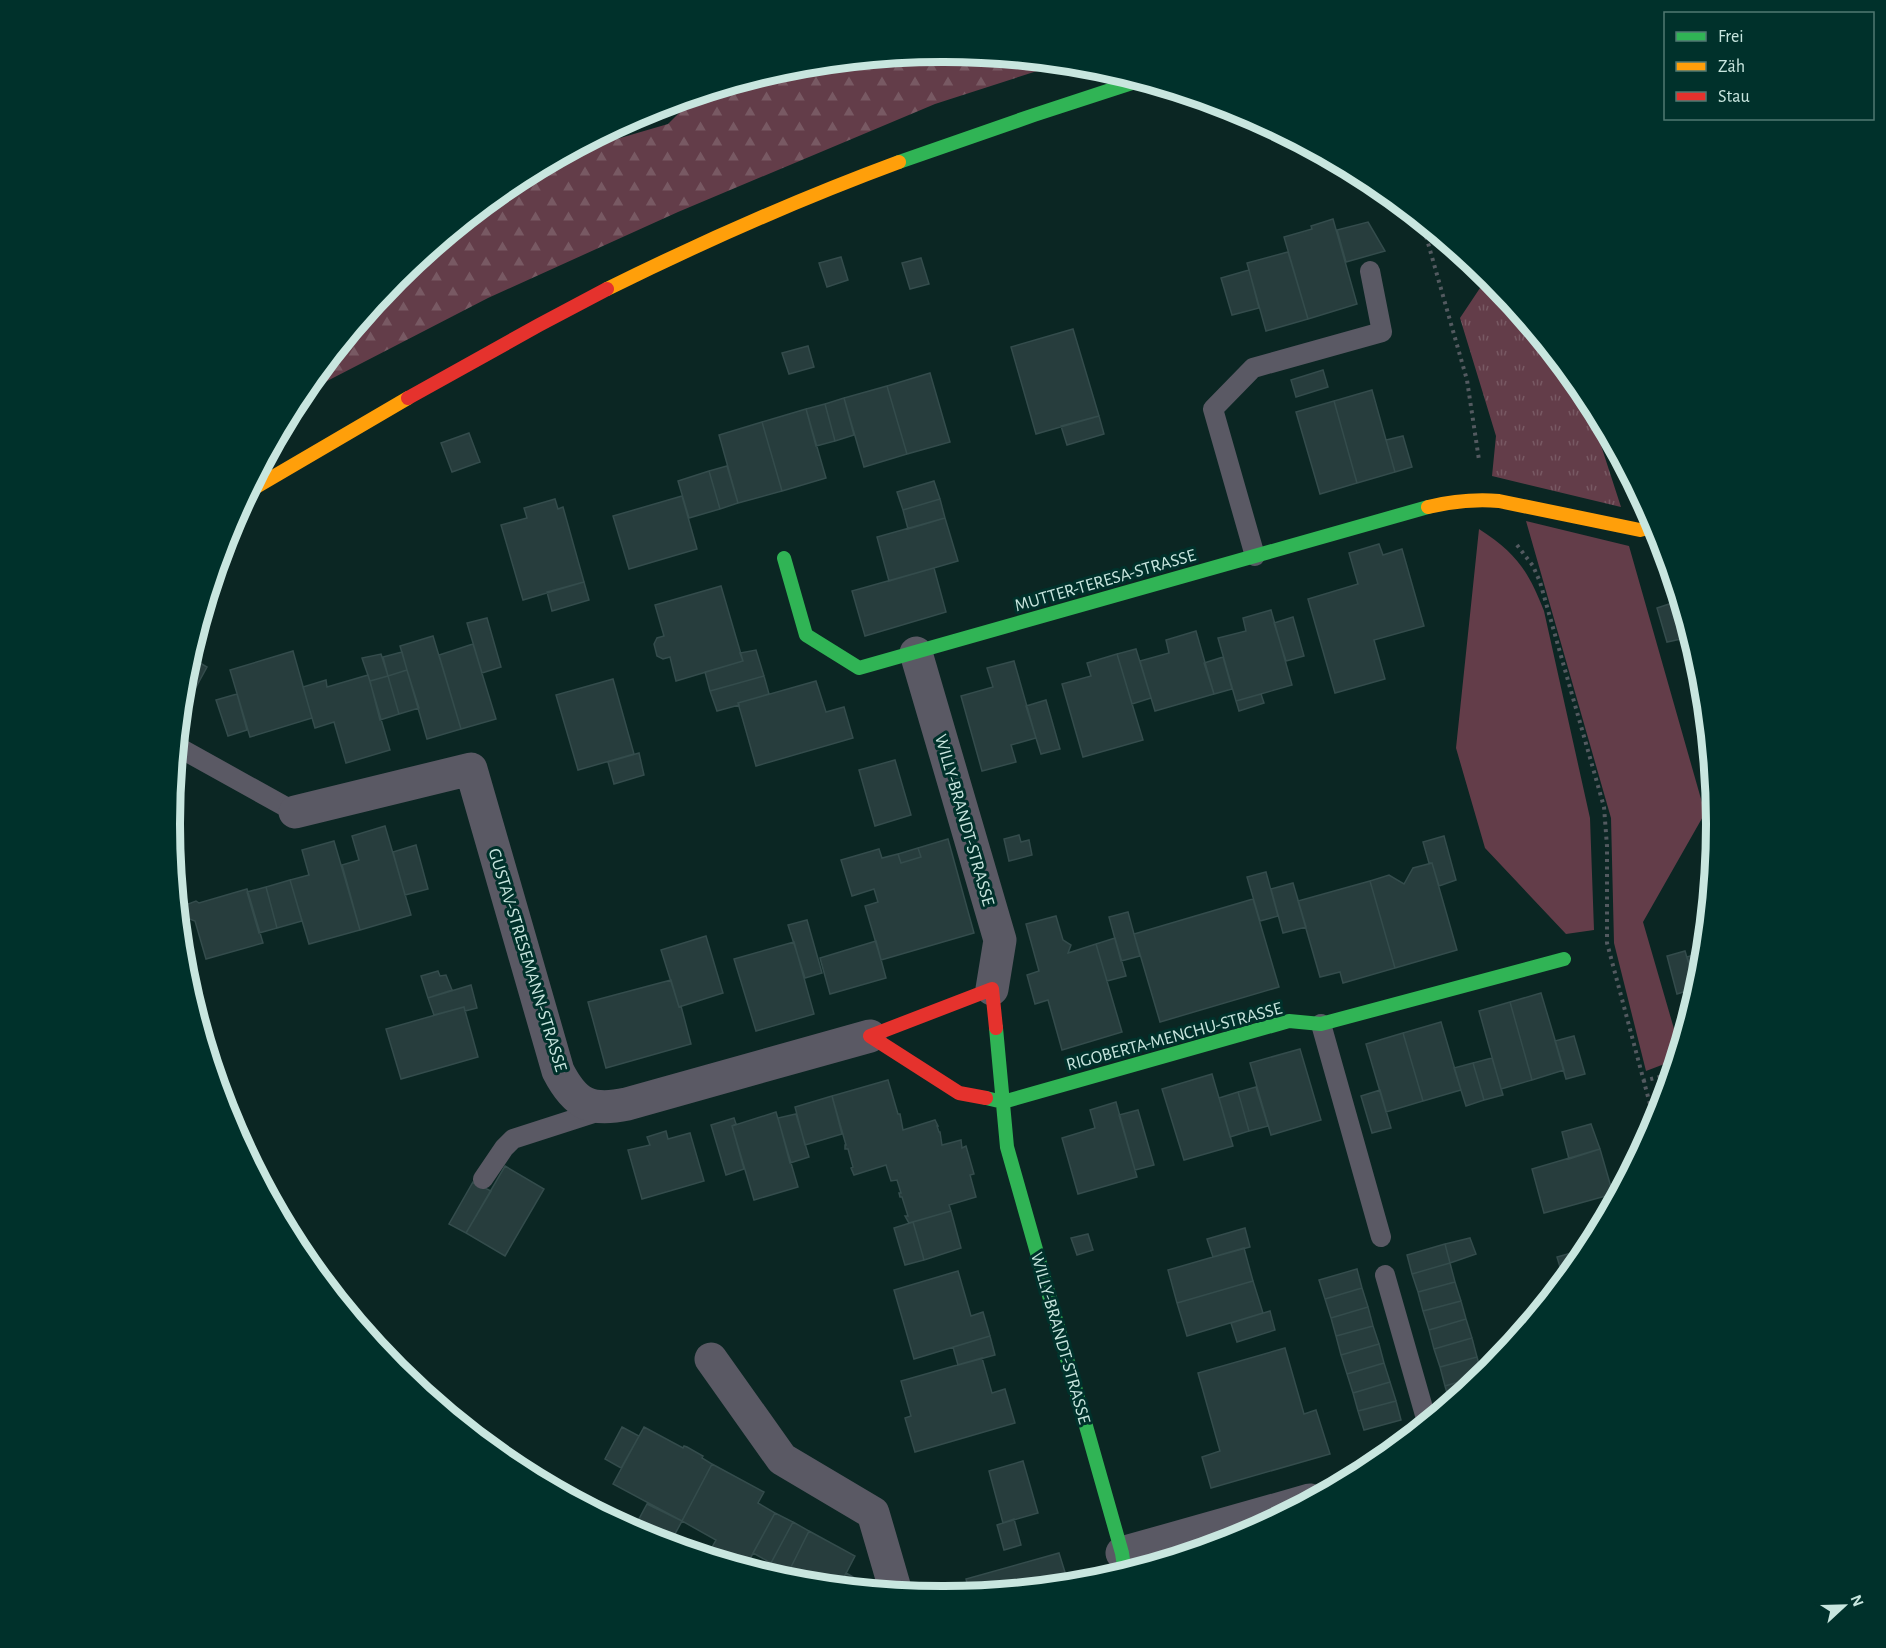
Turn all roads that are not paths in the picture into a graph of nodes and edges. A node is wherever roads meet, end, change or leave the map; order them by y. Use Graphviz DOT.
graph roads {
  1 [pos="1128,84"];
  2 [pos="1370,271"];
  3 [pos="261,484"];
  4 [pos="1646,529"];
  5 [pos="1255,556"];
  6 [pos="784,558"];
  7 [pos="916,652"];
  8 [pos="184,751"];
  9 [pos="295,812"];
  10 [pos="1564,959"];
  11 [pos="992,989"];
  12 [pos="1321,1024"];
  13 [pos="870,1036"];
  14 [pos="1003,1102"];
  15 [pos="611,1107"];
  16 [pos="483,1179"];
  17 [pos="1381,1237"];
  18 [pos="1385,1275"];
  19 [pos="711,1359"];
  20 [pos="1425,1414"];
  21 [pos="1260,1517"];
  22 [pos="1123,1563"];
  23 [pos="894,1585"];
  1 -- 3 [label="street"];
  2 -- 5 [label="lane"];
  4 -- 5 [label="street, MUTTER-TERESA-STRASSE"];
  5 -- 7 [label="street, MUTTER-TERESA-STRASSE"];
  6 -- 7 [label="street, MUTTER-TERESA-STRASSE"];
  7 -- 11 [label="street, WILLY-BRANDT-STRASSE"];
  8 -- 9 [label="lane"];
  9 -- 15 [label="street, GUSTAV-STRESEMANN-STRASSE"];
  10 -- 12 [label="street, RIGOBERTA-MENCHU-STRASSE"];
  11 -- 13 [label="street"];
  11 -- 14 [label="street, WILLY-BRANDT-STRASSE"];
  12 -- 14 [label="street, RIGOBERTA-MENCHU-STRASSE"];
  12 -- 17 [label="lane"];
  13 -- 14 [label="street"];
  13 -- 15 [label="street, GUSTAV-STRESEMANN-STRASSE"];
  14 -- 22 [label="street, WILLY-BRANDT-STRASSE"];
  15 -- 16 [label="lane"];
  18 -- 20 [label="lane"];
  19 -- 23 [label="street"];
  21 -- 22 [label="street"];
}
